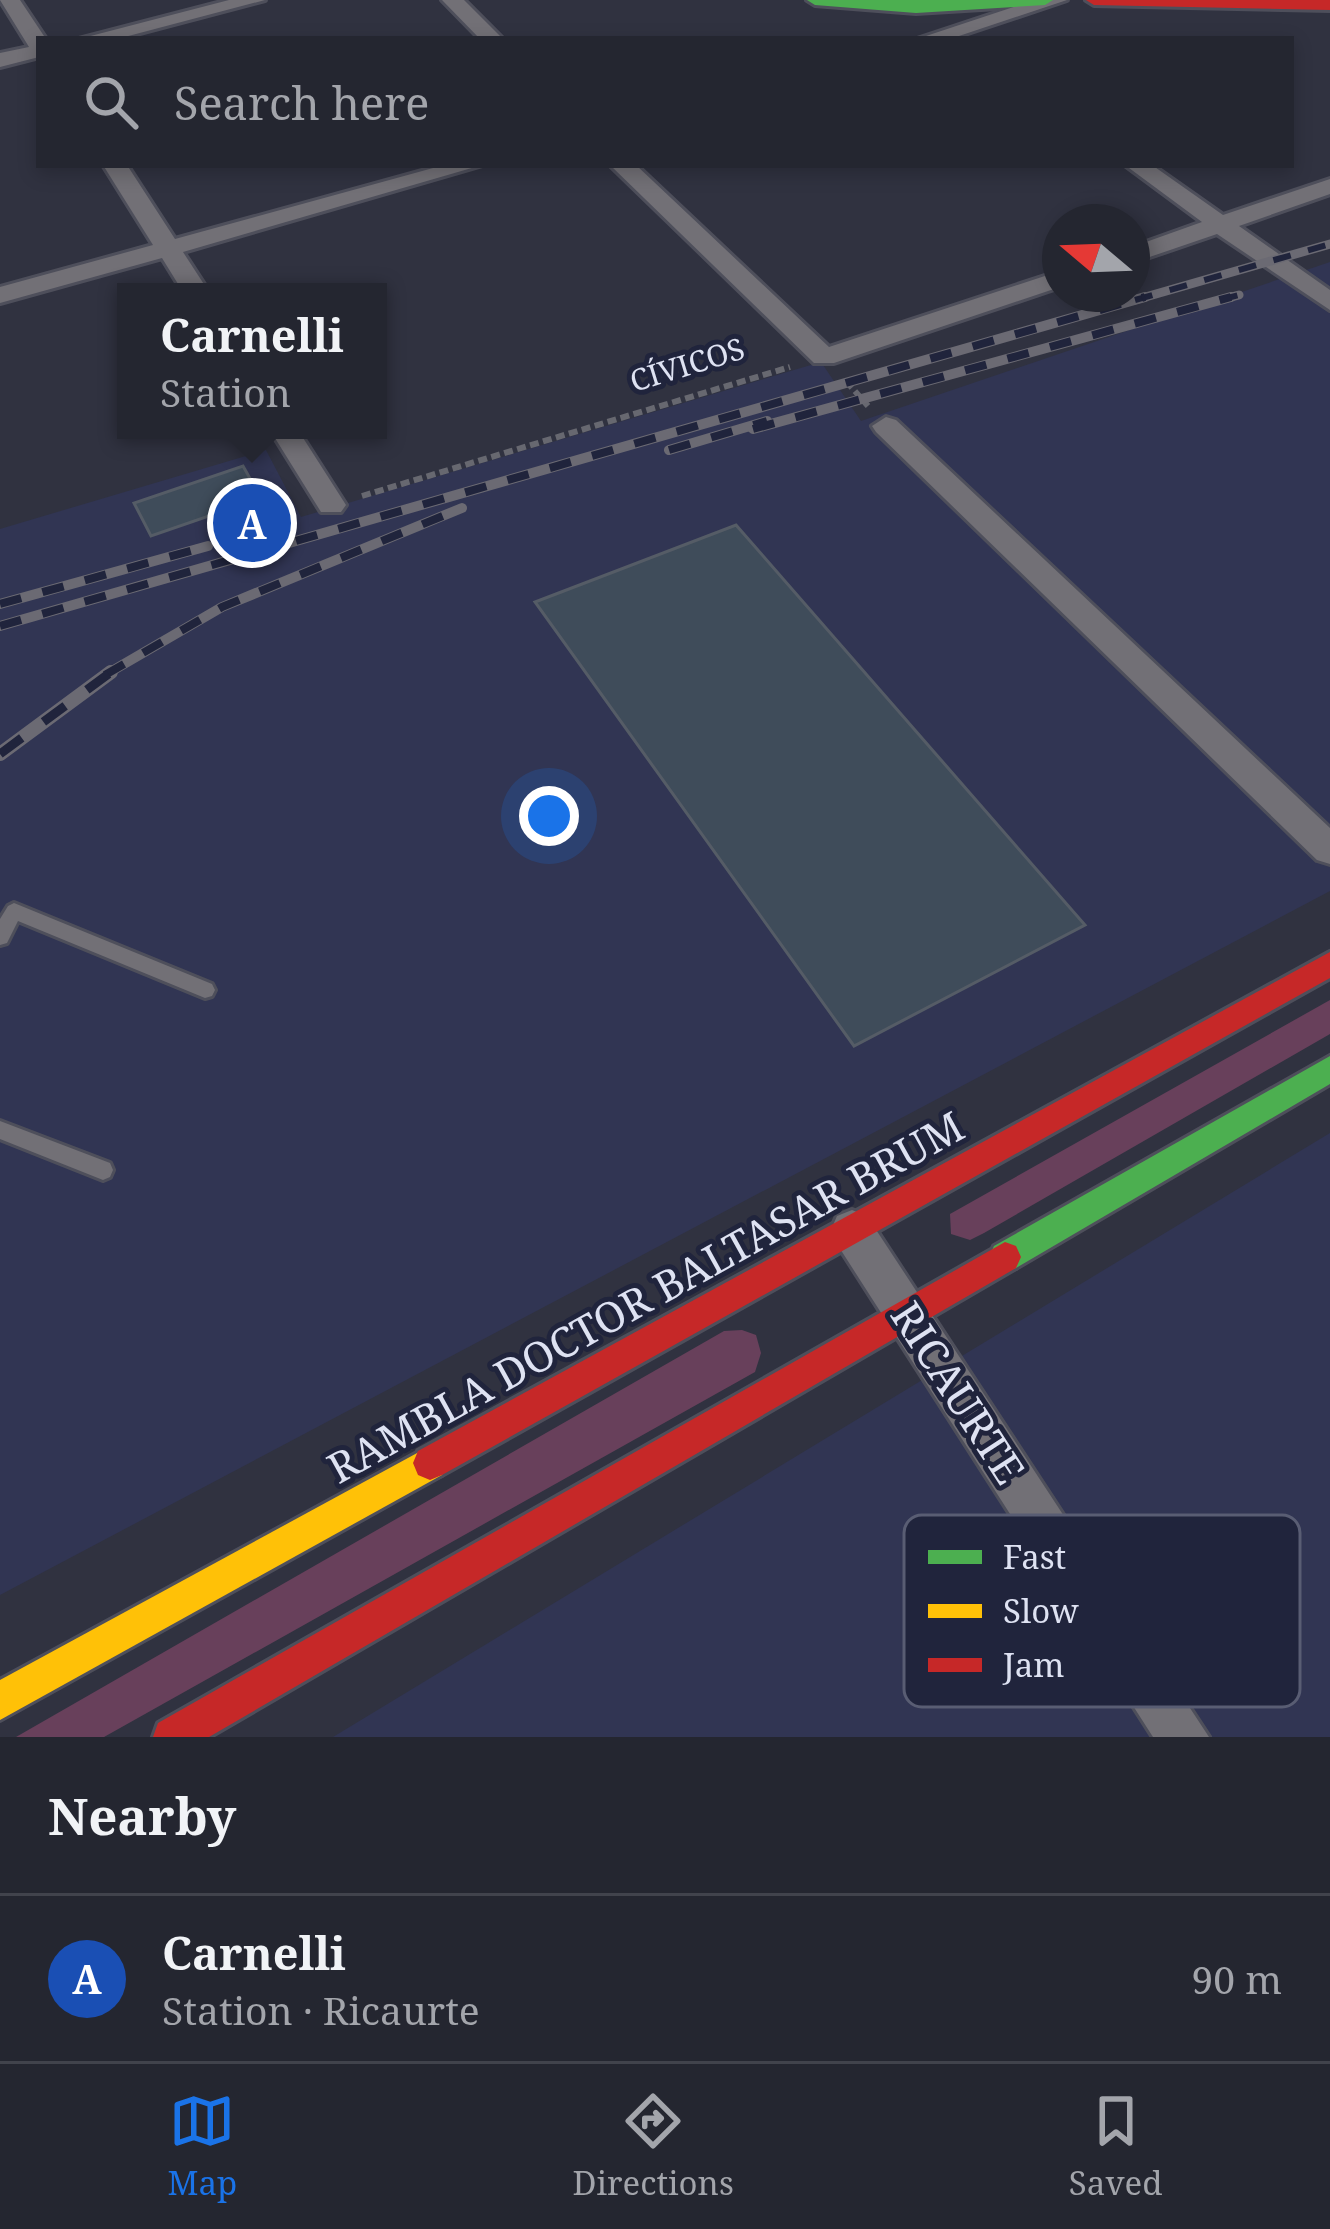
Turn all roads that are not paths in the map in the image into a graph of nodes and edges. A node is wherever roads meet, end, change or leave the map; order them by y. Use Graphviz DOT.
graph roads {
  1 [pos="10,0"];
  2 [pos="255,0"];
  3 [pos="452,0"];
  4 [pos="815,0"];
  5 [pos="1045,0"];
  6 [pos="1057,0"];
  7 [pos="1094,0"];
  8 [pos="910,4"];
  9 [pos="1330,5"];
  10 [pos="103,36"];
  11 [pos="489,36"];
  12 [pos="945,36"];
  13 [pos="949,36"];
  14 [pos="36,43"];
  15 [pos="36,49"];
  16 [pos="0,60"];
  17 [pos="118,168"];
  18 [pos="459,168"];
  19 [pos="625,168"];
  20 [pos="1141,168"];
  21 [pos="1330,186"];
  22 [pos="1222,226"];
  23 [pos="168,248"];
  24 [pos="1150,249"];
  25 [pos="190,283"];
  26 [pos="1042,285"];
  27 [pos="0,295"];
  28 [pos="1330,302"];
  29 [pos="886,427"];
  30 [pos="290,439"];
  31 [pos="332,505"];
  32 [pos="1330,850"];
  33 [pos="7,909"];
  34 [pos="0,937"];
  35 [pos="1330,964"];
  36 [pos="205,990"];
  37 [pos="1330,1069"];
  38 [pos="0,1130"];
  39 [pos="103,1170"];
  40 [pos="852,1229"];
  41 [pos="907,1310"];
  42 [pos="1040,1515"];
  43 [pos="0,1701"];
  44 [pos="1164,1707"];
  45 [pos="172,1737"];
  46 [pos="1183,1737"];
  1 -- 14 [label="street"];
  2 -- 10 [label="street"];
  3 -- 11 [label="street"];
  4 -- 8 [label="main road"];
  5 -- 8 [label="main road"];
  6 -- 13 [label="street"];
  7 -- 9 [label="main road"];
  8 -- 12 [label="street"];
  15 -- 16 [label="street"];
  17 -- 23 [label="street"];
  18 -- 23 [label="street"];
  19 -- 26 [label="street"];
  20 -- 22 [label="street"];
  21 -- 22 [label="street"];
  22 -- 24 [label="street"];
  22 -- 28 [label="street"];
  23 -- 25 [label="street"];
  23 -- 27 [label="street"];
  29 -- 32 [label="street"];
  30 -- 31 [label="street"];
  33 -- 34 [label="lane"];
  33 -- 36 [label="lane"];
  35 -- 40 [label="main road, RAMBLA DOCTOR BALTASAR BRUM"];
  37 -- 41 [label="main road"];
  38 -- 39 [label="lane"];
  40 -- 41 [label="street, RICAURTE"];
  40 -- 43 [label="main road, RAMBLA DOCTOR BALTASAR BRUM"];
  41 -- 42 [label="street, RICAURTE"];
  41 -- 45 [label="main road"];
  44 -- 46 [label="street, RICAURTE"];
}
